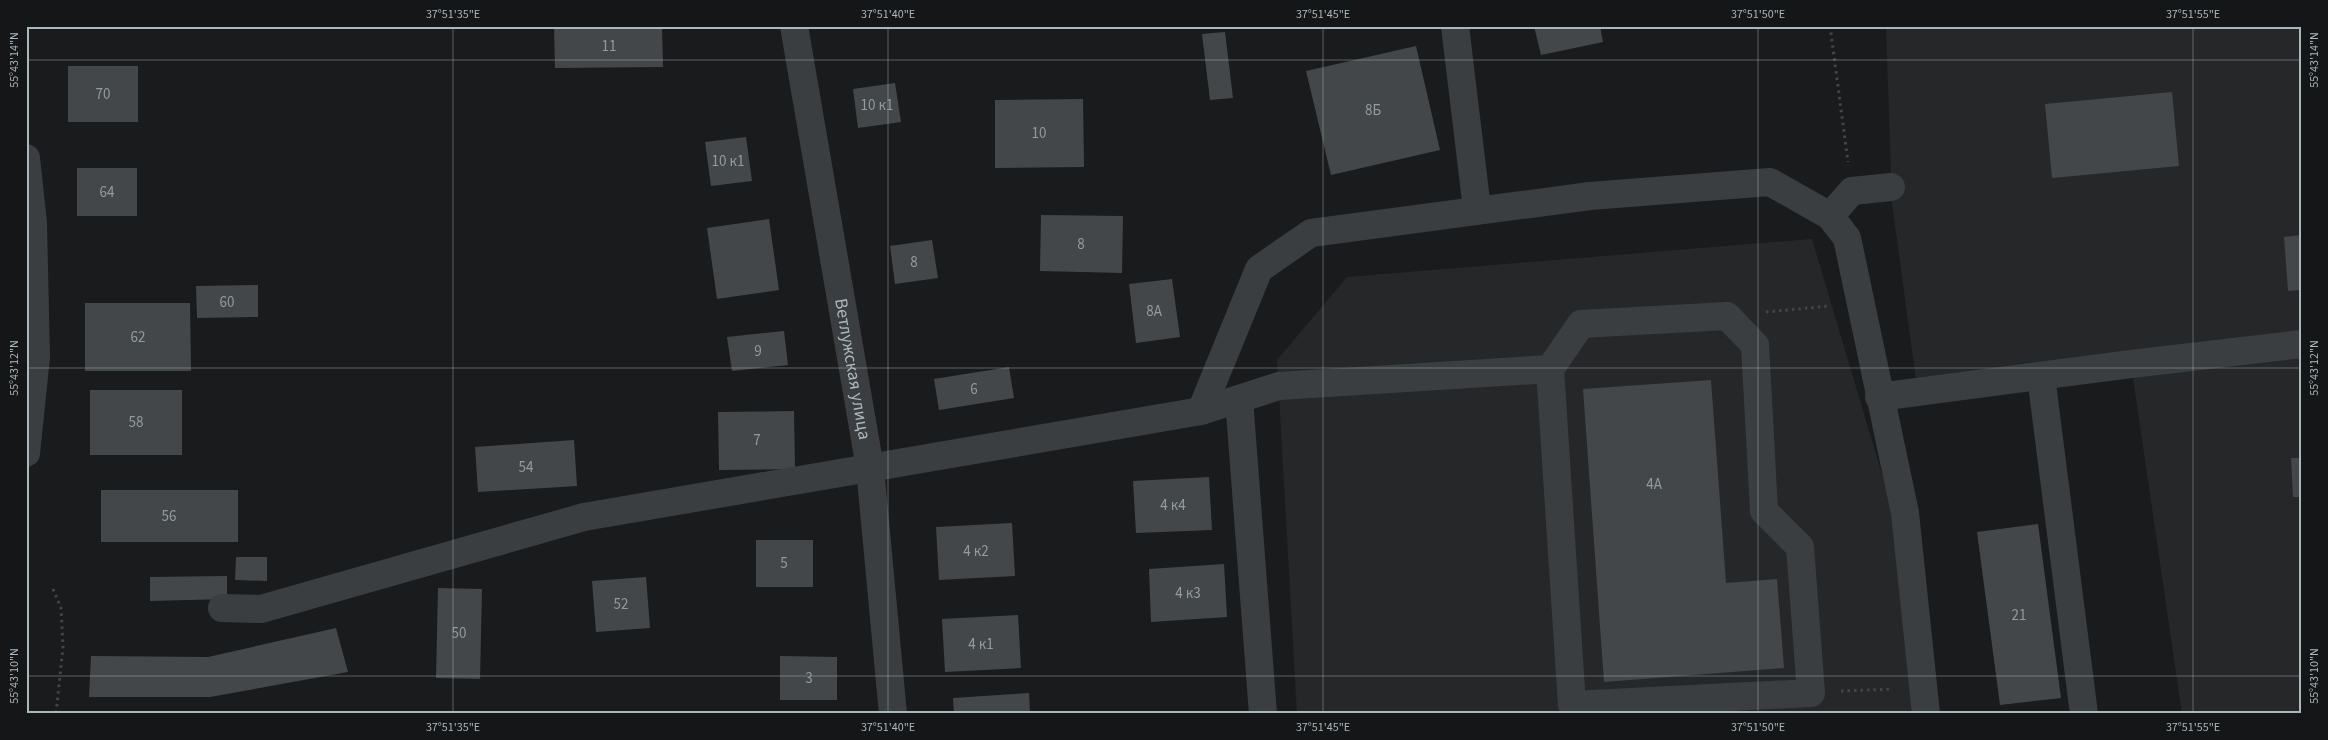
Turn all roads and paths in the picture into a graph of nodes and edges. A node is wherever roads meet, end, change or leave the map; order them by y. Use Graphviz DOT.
graph roads {
  1 [pos="794,26"];
  2 [pos="1455,26"];
  3 [pos="26,158"];
  4 [pos="1891,186"];
  5 [pos="1476,209"];
  6 [pos="1830,216"];
  7 [pos="1832,305"];
  8 [pos="1724,316"];
  9 [pos="2302,344"];
  10 [pos="1550,369"];
  11 [pos="2041,376"];
  12 [pos="1879,397"];
  13 [pos="1239,398"];
  14 [pos="1200,411"];
  15 [pos="26,453"];
  16 [pos="870,468"];
  17 [pos="53,590"];
  18 [pos="222,608"];
  19 [pos="1895,689"];
  20 [pos="1811,693"];
  21 [pos="56,714"];
  22 [pos="894,714"];
  23 [pos="1263,714"];
  24 [pos="1926,714"];
  25 [pos="2084,714"];
  1 -- 16 [label="street, Ветлужская улица"];
  2 -- 5 [label="street"];
  3 -- 15 [label="street"];
  4 -- 6 [label="street"];
  5 -- 6 [label="street"];
  5 -- 14 [label="street"];
  6 -- 12 [label="street"];
  7 -- 8 [label="path"];
  8 -- 10 [label="street"];
  8 -- 20 [label="street"];
  9 -- 11 [label="street"];
  10 -- 13 [label="street"];
  10 -- 20 [label="street"];
  11 -- 12 [label="street"];
  11 -- 25 [label="street"];
  12 -- 24 [label="street"];
  13 -- 14 [label="street"];
  13 -- 23 [label="street"];
  14 -- 16 [label="street"];
  16 -- 18 [label="street"];
  16 -- 22 [label="street, Ветлужская улица"];
  17 -- 21 [label="path"];
  19 -- 20 [label="path"];
}
